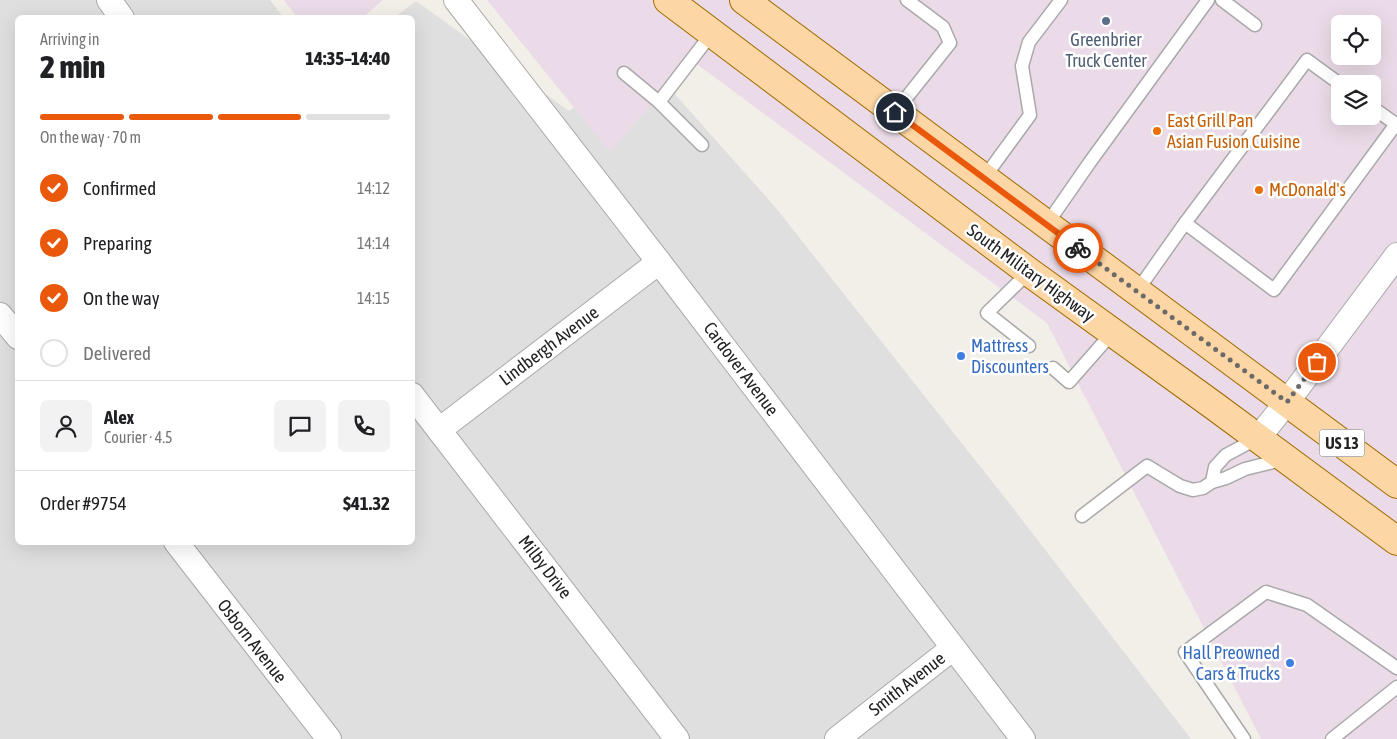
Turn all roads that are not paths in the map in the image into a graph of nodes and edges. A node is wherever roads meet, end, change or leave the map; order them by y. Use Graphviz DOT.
graph roads {
  1 [pos="109,0"];
  2 [pos="456,0"];
  3 [pos="668,0"];
  4 [pos="744,0"];
  5 [pos="907,0"];
  6 [pos="1061,0"];
  7 [pos="1208,0"];
  8 [pos="1222,0"];
  9 [pos="120,15"];
  10 [pos="1255,25"];
  11 [pos="712,33"];
  12 [pos="624,73"];
  13 [pos="1331,77"];
  14 [pos="660,102"];
  15 [pos="895,112"];
  16 [pos="1381,114"];
  17 [pos="1396,125"];
  18 [pos="702,145"];
  19 [pos="984,178"];
  20 [pos="1047,224"];
  21 [pos="1185,224"];
  22 [pos="1397,255"];
  23 [pos="659,262"];
  24 [pos="1029,272"];
  25 [pos="1137,291"];
  26 [pos="0,315"];
  27 [pos="1112,332"];
  28 [pos="15,334"];
  29 [pos="1029,346"];
  30 [pos="1053,368"];
  31 [pos="415,399"];
  32 [pos="1287,402"];
  33 [pos="439,430"];
  34 [pos="1258,438"];
  35 [pos="1286,459"];
  36 [pos="1212,482"];
  37 [pos="1397,484"];
  38 [pos="1082,516"];
  39 [pos="1397,541"];
  40 [pos="178,545"];
  41 [pos="953,648"];
  42 [pos="1397,668"];
  43 [pos="1397,687"];
  44 [pos="328,739"];
  45 [pos="677,739"];
  46 [pos="837,739"];
  47 [pos="1023,739"];
  48 [pos="1244,739"];
  49 [pos="1332,739"];
  1 -- 9 [label="street"];
  2 -- 23 [label="street, Cardover Avenue"];
  3 -- 11 [label="main road, South Military Highway / US 13"];
  4 -- 15 [label="main road, US 13"];
  5 -- 15 [label="lane"];
  6 -- 19 [label="lane"];
  7 -- 20 [label="lane"];
  8 -- 10 [label="lane"];
  11 -- 14 [label="lane"];
  11 -- 24 [label="main road, South Military Highway / US 13"];
  12 -- 14 [label="lane"];
  13 -- 21 [label="lane"];
  14 -- 18 [label="lane"];
  15 -- 19 [label="main road, US 13"];
  16 -- 17 [label="lane"];
  17 -- 21 [label="lane"];
  19 -- 20 [label="main road, US 13"];
  20 -- 25 [label="main road, US 13"];
  21 -- 25 [label="lane"];
  22 -- 32 [label="street"];
  23 -- 33 [label="street, Lindbergh Avenue"];
  23 -- 41 [label="street, Cardover Avenue"];
  24 -- 27 [label="main road, South Military Highway / US 13"];
  24 -- 29 [label="lane"];
  25 -- 32 [label="main road, US 13"];
  26 -- 28 [label="street"];
  27 -- 30 [label="lane"];
  27 -- 34 [label="main road, South Military Highway / US 13"];
  31 -- 33 [label="street, Milby Drive"];
  32 -- 34 [label="street"];
  32 -- 37 [label="main road, US 13"];
  33 -- 45 [label="street, Milby Drive"];
  34 -- 35 [label="main road, South Military Highway / US 13"];
  34 -- 36 [label="lane"];
  35 -- 36 [label="lane"];
  35 -- 39 [label="main road, South Military Highway / US 13"];
  36 -- 38 [label="lane"];
  40 -- 44 [label="street, Osborn Avenue"];
  41 -- 46 [label="street, Smith Avenue"];
  41 -- 47 [label="street, Cardover Avenue"];
  42 -- 48 [label="lane"];
  43 -- 49 [label="lane"];
}
